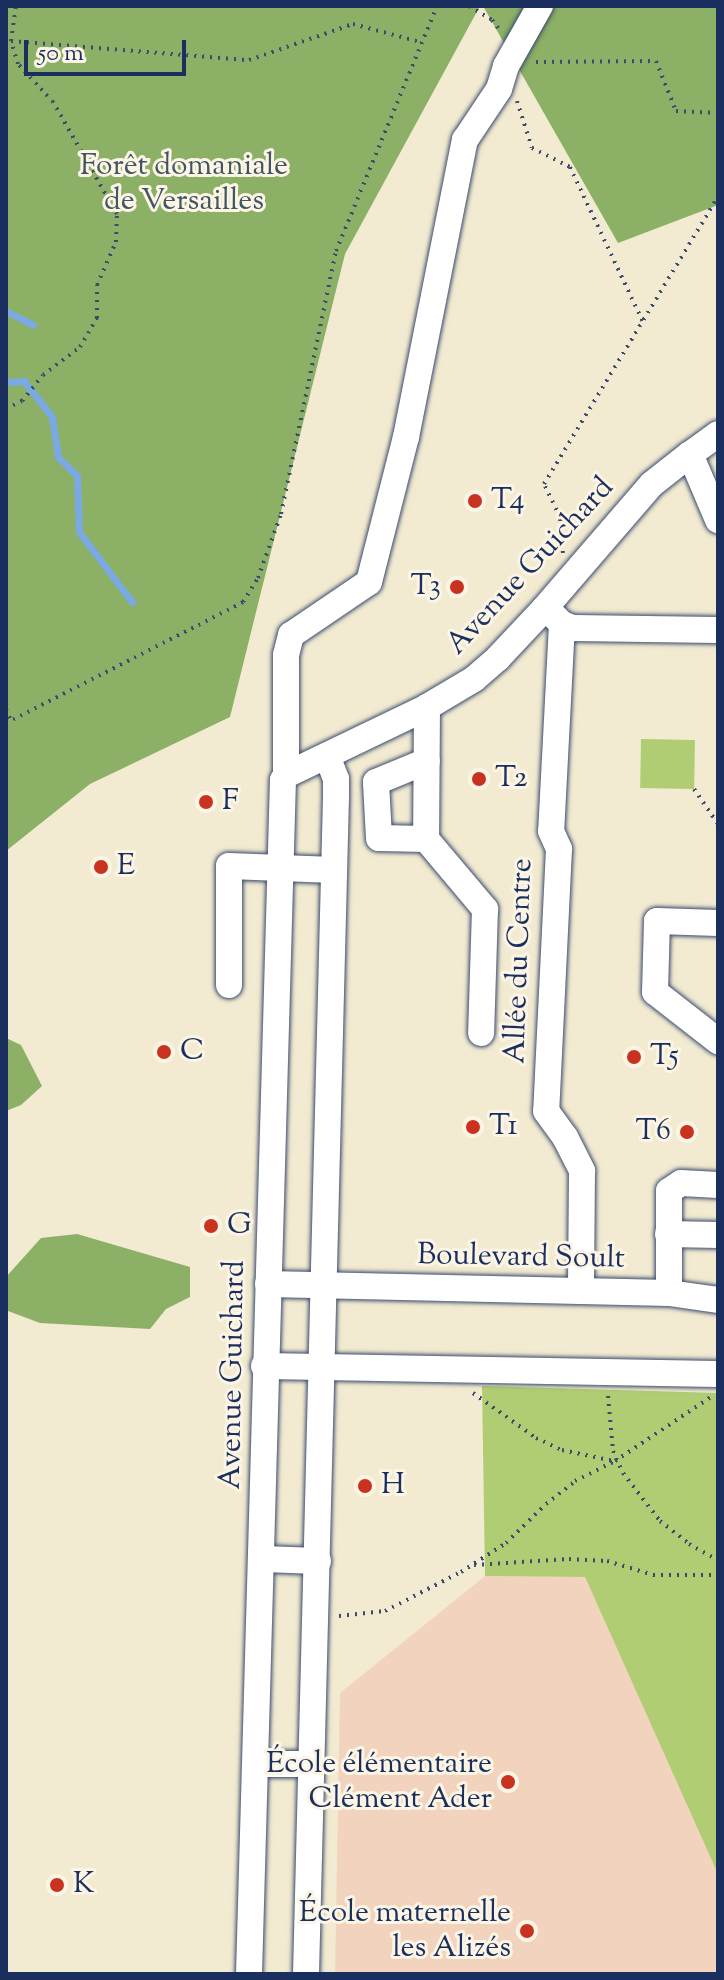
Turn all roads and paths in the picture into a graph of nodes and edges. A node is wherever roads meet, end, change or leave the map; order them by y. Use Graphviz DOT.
graph roads {
  1 [pos="16,6"];
  2 [pos="437,6"];
  3 [pos="469,6"];
  4 [pos="540,6"];
  5 [pos="11,41"];
  6 [pos="420,42"];
  7 [pos="502,78"];
  8 [pos="718,113"];
  9 [pos="526,130"];
  10 [pos="718,197"];
  11 [pos="644,323"];
  12 [pos="6,409"];
  13 [pos="718,434"];
  14 [pos="690,454"];
  15 [pos="718,520"];
  16 [pos="565,583"];
  17 [pos="554,616"];
  18 [pos="718,630"];
  19 [pos="427,707"];
  20 [pos="6,709"];
  21 [pos="9,721"];
  22 [pos="327,756"];
  23 [pos="427,761"];
  24 [pos="286,775"];
  25 [pos="694,789"];
  26 [pos="718,824"];
  27 [pos="426,839"];
  28 [pos="280,868"];
  29 [pos="334,870"];
  30 [pos="718,923"];
  31 [pos="229,985"];
  32 [pos="481,1033"];
  33 [pos="718,1041"];
  34 [pos="718,1185"];
  35 [pos="668,1234"];
  36 [pos="718,1235"];
  37 [pos="268,1284"];
  38 [pos="323,1288"];
  39 [pos="581,1290"];
  40 [pos="669,1293"];
  41 [pos="718,1300"];
  42 [pos="264,1366"];
  43 [pos="324,1366"];
  44 [pos="453,1370"];
  45 [pos="607,1374"];
  46 [pos="717,1383"];
  47 [pos="615,1461"];
  48 [pos="263,1559"];
  49 [pos="718,1560"];
  50 [pos="318,1561"];
  51 [pos="472,1565"];
  52 [pos="718,1575"];
  53 [pos="316,1617"];
  54 [pos="257,1764"];
  55 [pos="312,1764"];
  56 [pos="249,1974"];
  57 [pos="306,1974"];
  1 -- 5 [label="path"];
  2 -- 6 [label="path"];
  3 -- 7 [label="path"];
  4 -- 7 [label="street"];
  5 -- 6 [label="path"];
  5 -- 12 [label="path"];
  6 -- 21 [label="path"];
  7 -- 8 [label="path"];
  7 -- 24 [label="street"];
  9 -- 11 [label="path"];
  10 -- 11 [label="path"];
  11 -- 16 [label="path"];
  13 -- 14 [label="street, Avenue Guichard"];
  14 -- 15 [label="street"];
  14 -- 16 [label="street, Avenue Guichard"];
  16 -- 17 [label="street, Avenue Guichard"];
  17 -- 18 [label="street"];
  17 -- 19 [label="street, Avenue Guichard"];
  17 -- 39 [label="street, Allée du Centre"];
  19 -- 22 [label="street, Avenue Guichard"];
  19 -- 23 [label="street"];
  20 -- 21 [label="path"];
  22 -- 24 [label="street, Avenue Guichard"];
  22 -- 29 [label="street"];
  23 -- 27 [label="street"];
  23 -- 27 [label="street"];
  24 -- 28 [label="street, Avenue Guichard"];
  25 -- 26 [label="path"];
  27 -- 32 [label="street"];
  28 -- 29 [label="street"];
  28 -- 31 [label="street"];
  28 -- 37 [label="street, Avenue Guichard"];
  29 -- 38 [label="street"];
  30 -- 33 [label="street"];
  34 -- 35 [label="street"];
  35 -- 36 [label="street"];
  35 -- 40 [label="street"];
  37 -- 38 [label="street, Boulevard Soult"];
  37 -- 42 [label="street, Avenue Guichard"];
  38 -- 39 [label="street, Boulevard Soult"];
  38 -- 43 [label="street"];
  39 -- 40 [label="street, Boulevard Soult"];
  40 -- 41 [label="street, Boulevard Soult"];
  42 -- 43 [label="street"];
  42 -- 48 [label="street, Avenue Guichard"];
  43 -- 44 [label="street"];
  43 -- 50 [label="street"];
  44 -- 45 [label="street"];
  44 -- 47 [label="path"];
  45 -- 46 [label="street"];
  45 -- 47 [label="path"];
  46 -- 47 [label="path"];
  47 -- 49 [label="path"];
  47 -- 51 [label="path"];
  48 -- 50 [label="street"];
  48 -- 54 [label="street, Avenue Guichard"];
  50 -- 53 [label="street"];
  51 -- 52 [label="path"];
  51 -- 53 [label="path"];
  53 -- 55 [label="street"];
  54 -- 55 [label="street"];
  54 -- 56 [label="street, Avenue Guichard"];
  55 -- 57 [label="street"];
}
